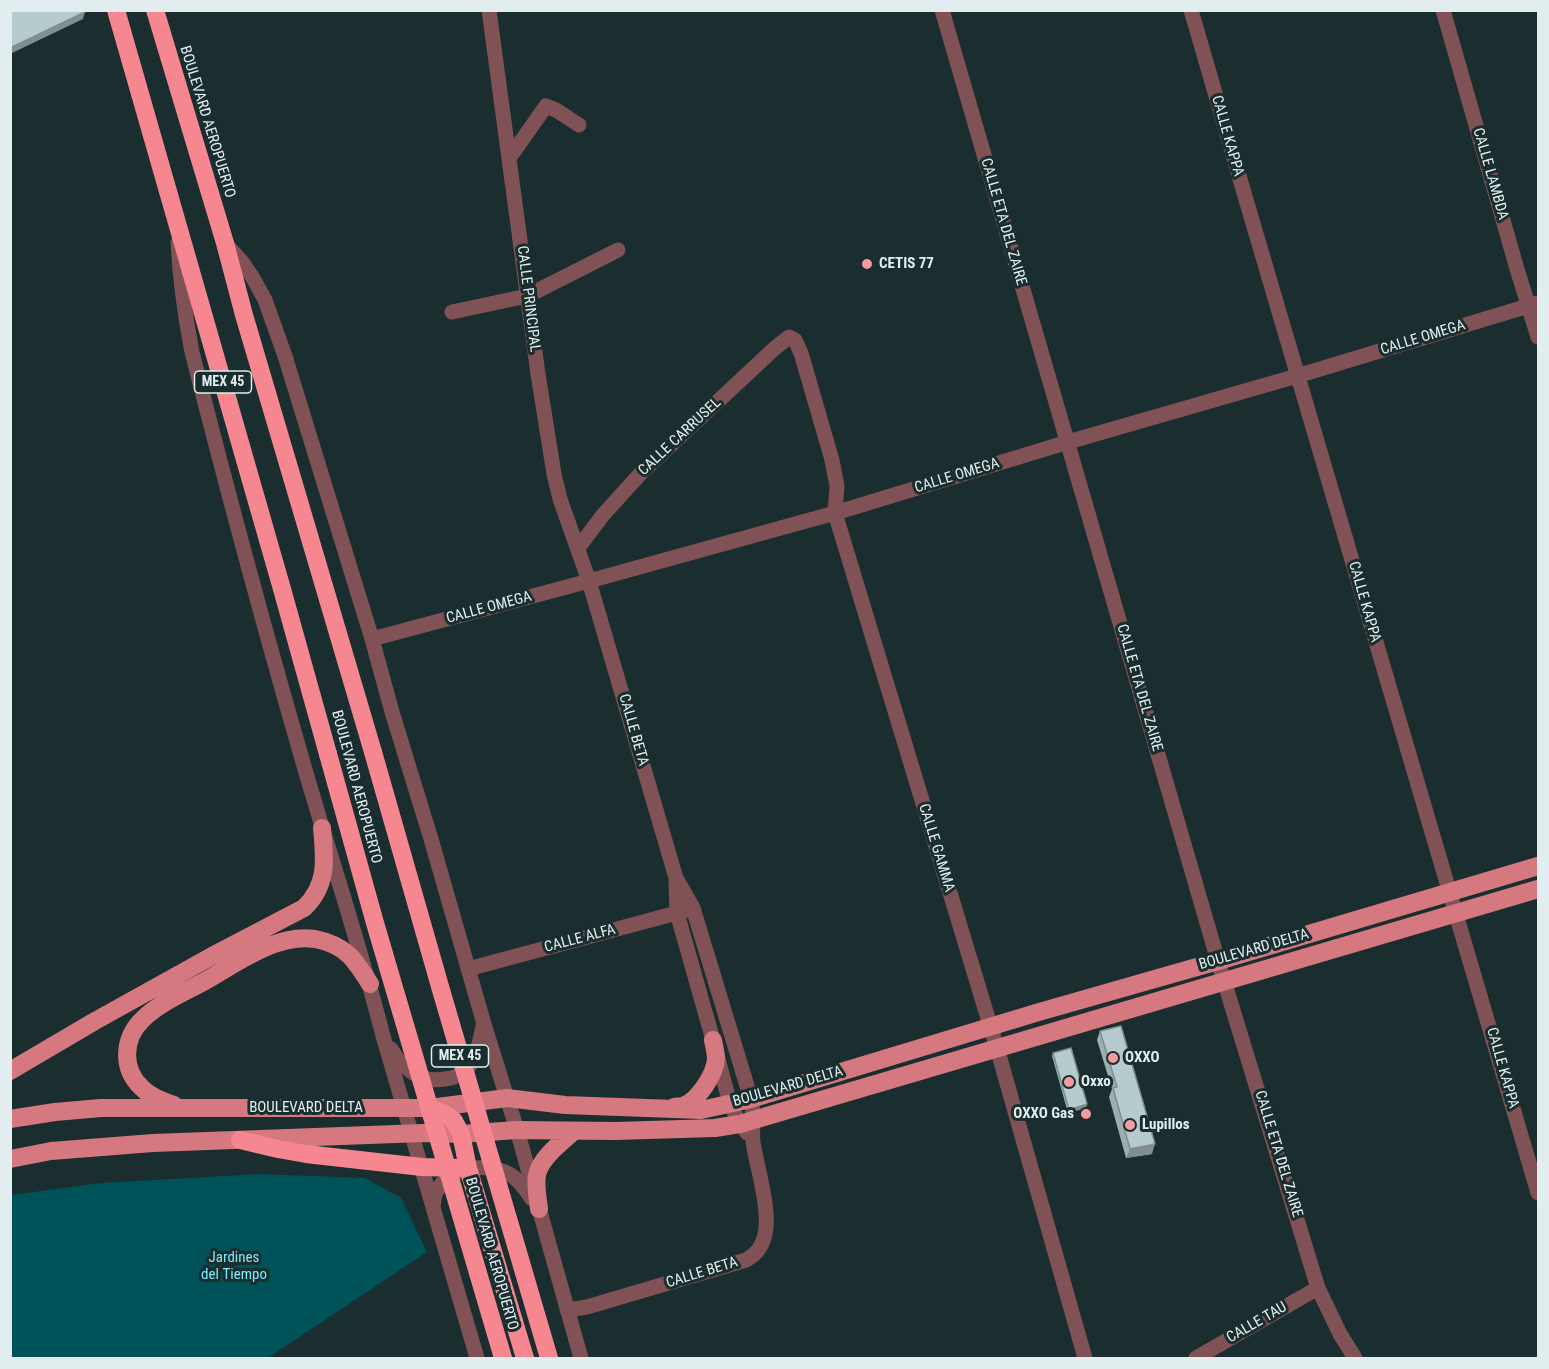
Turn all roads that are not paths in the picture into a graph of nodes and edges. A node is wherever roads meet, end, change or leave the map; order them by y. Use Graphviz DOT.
graph roads {
  1 [pos="116,10"];
  2 [pos="155,10"];
  3 [pos="489,10"];
  4 [pos="942,10"];
  5 [pos="1191,10"];
  6 [pos="1443,10"];
  7 [pos="579,125"];
  8 [pos="510,157"];
  9 [pos="177,225"];
  10 [pos="225,243"];
  11 [pos="618,250"];
  12 [pos="527,296"];
  13 [pos="1534,304"];
  14 [pos="452,312"];
  15 [pos="1539,337"];
  16 [pos="793,338"];
  17 [pos="1297,376"];
  18 [pos="1068,442"];
  19 [pos="835,513"];
  20 [pos="578,548"];
  21 [pos="589,581"];
  22 [pos="372,639"];
  23 [pos="322,828"];
  24 [pos="1539,866"];
  25 [pos="676,878"];
  26 [pos="1539,889"];
  27 [pos="1451,892"];
  28 [pos="693,908"];
  29 [pos="1457,912"];
  30 [pos="676,913"];
  31 [pos="1218,961"];
  32 [pos="468,969"];
  33 [pos="1225,982"];
  34 [pos="370,984"];
  35 [pos="484,1024"];
  36 [pos="990,1028"];
  37 [pos="383,1036"];
  38 [pos="713,1040"];
  39 [pos="997,1048"];
  40 [pos="10,1071"];
  41 [pos="507,1098"];
  42 [pos="751,1099"];
  43 [pos="730,1104"];
  44 [pos="181,1108"];
  45 [pos="404,1108"];
  46 [pos="430,1108"];
  47 [pos="661,1108"];
  48 [pos="10,1119"];
  49 [pos="747,1122"];
  50 [pos="517,1131"];
  51 [pos="574,1131"];
  52 [pos="412,1134"];
  53 [pos="461,1134"];
  54 [pos="240,1140"];
  55 [pos="10,1159"];
  56 [pos="422,1167"];
  57 [pos="468,1168"];
  58 [pos="1539,1193"];
  59 [pos="433,1206"];
  60 [pos="539,1209"];
  61 [pos="1318,1288"];
  62 [pos="567,1310"];
  63 [pos="477,1359"];
  64 [pos="503,1359"];
  65 [pos="525,1359"];
  66 [pos="549,1359"];
  67 [pos="581,1359"];
  68 [pos="1085,1359"];
  69 [pos="1196,1359"];
  70 [pos="1355,1359"];
  1 -- 9 [label="highway, BOULEVARD AEROPUERTO / MEX 45"];
  2 -- 10 [label="highway, BOULEVARD AEROPUERTO / MEX 45"];
  3 -- 8 [label="street, CALLE PRINCIPAL"];
  4 -- 18 [label="street, CALLE ETA DEL ZAIRE"];
  5 -- 17 [label="street, CALLE KAPPA"];
  6 -- 13 [label="street, CALLE LAMBDA"];
  7 -- 8 [label="street"];
  8 -- 12 [label="street, CALLE PRINCIPAL"];
  9 -- 23 [label="street, BOULEVARD AEROPUERTO"];
  9 -- 64 [label="highway, BOULEVARD AEROPUERTO / MEX 45, bridge"];
  10 -- 22 [label="street, BOULEVARD AEROPUERTO"];
  10 -- 66 [label="highway, BOULEVARD AEROPUERTO / MEX 45, bridge"];
  11 -- 12 [label="street"];
  12 -- 14 [label="street"];
  12 -- 20 [label="street, CALLE PRINCIPAL"];
  13 -- 15 [label="street, CALLE LAMBDA"];
  13 -- 17 [label="street, CALLE OMEGA"];
  16 -- 19 [label="street, CALLE GAMMA"];
  16 -- 20 [label="street, CALLE CARRUSEL"];
  17 -- 18 [label="street, CALLE OMEGA"];
  17 -- 27 [label="street, CALLE KAPPA"];
  18 -- 19 [label="street, CALLE OMEGA"];
  18 -- 31 [label="street, CALLE ETA DEL ZAIRE"];
  19 -- 21 [label="street, CALLE OMEGA"];
  19 -- 36 [label="street, CALLE GAMMA"];
  20 -- 21 [label="street, CALLE PRINCIPAL"];
  21 -- 22 [label="street, CALLE OMEGA"];
  21 -- 25 [label="street, CALLE BETA"];
  22 -- 32 [label="street, BOULEVARD AEROPUERTO"];
  23 -- 34 [label="street, BOULEVARD AEROPUERTO"];
  23 -- 40 [label="main road"];
  24 -- 27 [label="main road, BOULEVARD DELTA"];
  25 -- 28 [label="street, CALLE BETA"];
  25 -- 30 [label="street, CALLE BETA"];
  26 -- 29 [label="main road, BOULEVARD DELTA"];
  27 -- 29 [label="street, CALLE KAPPA"];
  27 -- 31 [label="main road, BOULEVARD DELTA"];
  28 -- 30 [label="street, CALLE ALFA"];
  28 -- 42 [label="street, CALLE BETA"];
  29 -- 33 [label="main road, BOULEVARD DELTA"];
  29 -- 58 [label="street, CALLE KAPPA"];
  30 -- 32 [label="street, CALLE ALFA"];
  30 -- 38 [label="street, CALLE BETA"];
  31 -- 33 [label="street, CALLE ETA DEL ZAIRE"];
  31 -- 36 [label="main road, BOULEVARD DELTA"];
  32 -- 35 [label="street, BOULEVARD AEROPUERTO"];
  33 -- 39 [label="main road, BOULEVARD DELTA"];
  33 -- 61 [label="street, CALLE ETA DEL ZAIRE"];
  34 -- 37 [label="street, BOULEVARD AEROPUERTO"];
  34 -- 44 [label="main road"];
  35 -- 37 [label="street"];
  35 -- 41 [label="street, BOULEVARD AEROPUERTO"];
  36 -- 39 [label="street, CALLE GAMMA"];
  36 -- 42 [label="main road, BOULEVARD DELTA"];
  37 -- 45 [label="street, BOULEVARD AEROPUERTO"];
  38 -- 43 [label="street, CALLE BETA"];
  38 -- 47 [label="main road"];
  39 -- 49 [label="main road, BOULEVARD DELTA"];
  39 -- 68 [label="street, CALLE GAMMA"];
  41 -- 46 [label="main road, BOULEVARD DELTA"];
  41 -- 47 [label="main road, BOULEVARD DELTA"];
  41 -- 50 [label="street, BOULEVARD AEROPUERTO"];
  42 -- 43 [label="main road, BOULEVARD DELTA"];
  42 -- 49 [label="street, CALLE BETA"];
  43 -- 47 [label="main road, BOULEVARD DELTA"];
  43 -- 49 [label="street, CALLE BETA"];
  44 -- 45 [label="main road, BOULEVARD DELTA"];
  44 -- 48 [label="main road, BOULEVARD DELTA"];
  45 -- 46 [label="main road, BOULEVARD DELTA"];
  45 -- 52 [label="street, BOULEVARD AEROPUERTO"];
  46 -- 53 [label="highway"];
  49 -- 51 [label="main road, BOULEVARD DELTA"];
  49 -- 62 [label="street, CALLE BETA"];
  50 -- 51 [label="main road, BOULEVARD DELTA"];
  50 -- 53 [label="main road, BOULEVARD DELTA"];
  50 -- 60 [label="street, BOULEVARD AEROPUERTO"];
  51 -- 60 [label="main road"];
  52 -- 53 [label="main road, BOULEVARD DELTA"];
  52 -- 54 [label="main road, BOULEVARD DELTA"];
  52 -- 56 [label="street, BOULEVARD AEROPUERTO"];
  53 -- 57 [label="highway"];
  54 -- 55 [label="main road, BOULEVARD DELTA"];
  54 -- 56 [label="highway"];
  56 -- 57 [label="highway"];
  56 -- 59 [label="street, BOULEVARD AEROPUERTO"];
  57 -- 59 [label="street"];
  57 -- 60 [label="street"];
  57 -- 65 [label="highway"];
  59 -- 63 [label="street, BOULEVARD AEROPUERTO"];
  60 -- 62 [label="street, BOULEVARD AEROPUERTO"];
  61 -- 69 [label="street, CALLE TAU"];
  61 -- 70 [label="street, CALLE ETA DEL ZAIRE"];
  62 -- 67 [label="street, BOULEVARD AEROPUERTO"];
}
